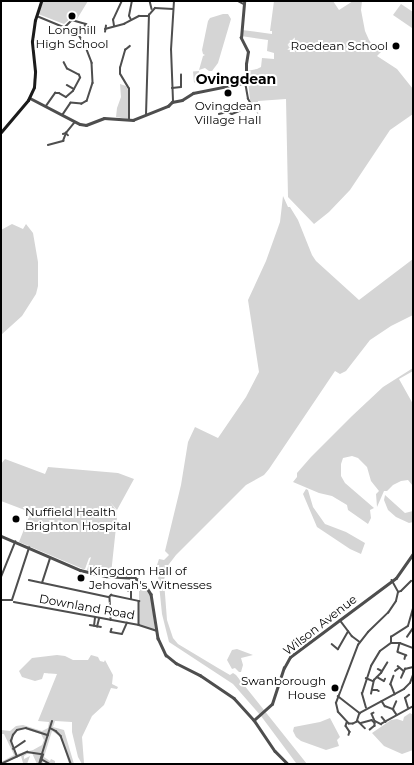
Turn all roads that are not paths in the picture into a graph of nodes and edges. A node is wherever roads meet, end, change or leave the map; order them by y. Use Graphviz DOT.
graph roads {
  1 [pos="41,1"];
  2 [pos="122,1"];
  3 [pos="132,1"];
  4 [pos="150,1"];
  5 [pos="174,1"];
  6 [pos="238,1"];
  7 [pos="244,3"];
  8 [pos="152,9"];
  9 [pos="173,9"];
  10 [pos="36,15"];
  11 [pos="148,16"];
  12 [pos="131,20"];
  13 [pos="106,26"];
  14 [pos="114,26"];
  15 [pos="65,27"];
  16 [pos="105,29"];
  17 [pos="105,32"];
  18 [pos="78,34"];
  19 [pos="130,46"];
  20 [pos="64,63"];
  21 [pos="181,75"];
  22 [pos="245,82"];
  23 [pos="67,85"];
  24 [pos="172,88"];
  25 [pos="74,89"];
  26 [pos="30,98"];
  27 [pos="172,102"];
  28 [pos="46,106"];
  29 [pos="219,114"];
  30 [pos="63,115"];
  31 [pos="146,115"];
  32 [pos="129,120"];
  33 [pos="76,122"];
  34 [pos="1,132"];
  35 [pos="66,133"];
  36 [pos="63,134"];
  37 [pos="68,135"];
  38 [pos="48,145"];
  39 [pos="1,536"];
  40 [pos="15,542"];
  41 [pos="29,548"];
  42 [pos="413,554"];
  43 [pos="50,558"];
  44 [pos="1,576"];
  45 [pos="29,580"];
  46 [pos="392,581"];
  47 [pos="410,582"];
  48 [pos="42,583"];
  49 [pos="131,588"];
  50 [pos="127,590"];
  51 [pos="131,591"];
  52 [pos="398,592"];
  53 [pos="110,597"];
  54 [pos="131,599"];
  55 [pos="1,600"];
  56 [pos="13,602"];
  57 [pos="413,608"];
  58 [pos="95,618"];
  59 [pos="99,619"];
  60 [pos="111,620"];
  61 [pos="340,620"];
  62 [pos="127,623"];
  63 [pos="90,625"];
  64 [pos="139,625"];
  65 [pos="94,626"];
  66 [pos="408,626"];
  67 [pos="97,627"];
  68 [pos="101,627"];
  69 [pos="413,628"];
  70 [pos="157,631"];
  71 [pos="111,632"];
  72 [pos="348,632"];
  73 [pos="122,634"];
  74 [pos="409,636"];
  75 [pos="123,637"];
  76 [pos="360,642"];
  77 [pos="391,643"];
  78 [pos="400,643"];
  79 [pos="332,644"];
  80 [pos="413,648"];
  81 [pos="398,652"];
  82 [pos="397,655"];
  83 [pos="405,659"];
  84 [pos="387,662"];
  85 [pos="398,666"];
  86 [pos="413,667"];
  87 [pos="400,668"];
  88 [pos="378,669"];
  89 [pos="382,671"];
  90 [pos="395,671"];
  91 [pos="404,671"];
  92 [pos="390,676"];
  93 [pos="394,676"];
  94 [pos="377,677"];
  95 [pos="413,677"];
  96 [pos="366,678"];
  97 [pos="385,678"];
  98 [pos="392,678"];
  99 [pos="401,678"];
  100 [pos="373,681"];
  101 [pos="372,690"];
  102 [pos="378,690"];
  103 [pos="371,694"];
  104 [pos="395,694"];
  105 [pos="409,695"];
  106 [pos="338,696"];
  107 [pos="382,701"];
  108 [pos="396,702"];
  109 [pos="413,706"];
  110 [pos="366,708"];
  111 [pos="408,708"];
  112 [pos="393,709"];
  113 [pos="360,713"];
  114 [pos="372,714"];
  115 [pos="397,715"];
  116 [pos="382,716"];
  117 [pos="254,720"];
  118 [pos="358,721"];
  119 [pos="52,722"];
  120 [pos="386,722"];
  121 [pos="347,723"];
  122 [pos="361,723"];
  123 [pos="50,728"];
  124 [pos="365,728"];
  125 [pos="370,730"];
  126 [pos="48,735"];
  127 [pos="349,735"];
  128 [pos="25,741"];
  129 [pos="13,749"];
  130 [pos="42,754"];
  131 [pos="17,757"];
  132 [pos="41,759"];
  133 [pos="1,764"];
  134 [pos="39,764"];
  135 [pos="50,764"];
  136 [pos="71,764"];
  137 [pos="288,764"];
  1 -- 10 [label="main road"];
  2 -- 14 [label="street"];
  3 -- 12 [label="street"];
  4 -- 8 [label="street"];
  5 -- 9 [label="street"];
  6 -- 7 [label="street"];
  7 -- 22 [label="street"];
  8 -- 9 [label="street"];
  8 -- 11 [label="street"];
  9 -- 24 [label="street"];
  10 -- 15 [label="street"];
  10 -- 26 [label="main road"];
  11 -- 12 [label="street"];
  11 -- 31 [label="street"];
  12 -- 14 [label="street"];
  13 -- 16 [label="street"];
  14 -- 16 [label="street"];
  15 -- 18 [label="street"];
  15 -- 18 [label="street"];
  16 -- 17 [label="street"];
  18 -- 30 [label="street"];
  19 -- 32 [label="street"];
  20 -- 25 [label="street"];
  21 -- 24 [label="street"];
  22 -- 27 [label="street"];
  22 -- 29 [label="street"];
  23 -- 25 [label="street"];
  24 -- 27 [label="street"];
  25 -- 28 [label="street"];
  26 -- 28 [label="street"];
  26 -- 34 [label="main road"];
  27 -- 31 [label="street"];
  28 -- 30 [label="street"];
  30 -- 33 [label="street"];
  31 -- 32 [label="street"];
  32 -- 33 [label="street"];
  33 -- 35 [label="street"];
  35 -- 36 [label="street"];
  35 -- 37 [label="street"];
  35 -- 38 [label="street"];
  39 -- 40 [label="street"];
  40 -- 41 [label="street"];
  40 -- 44 [label="street"];
  41 -- 43 [label="street"];
  41 -- 56 [label="street"];
  42 -- 46 [label="street, Wilson Avenue"];
  43 -- 48 [label="street"];
  43 -- 70 [label="street"];
  45 -- 48 [label="street"];
  46 -- 52 [label="street"];
  46 -- 61 [label="street, Wilson Avenue"];
  47 -- 52 [label="street"];
  48 -- 53 [label="street"];
  49 -- 51 [label="street"];
  50 -- 51 [label="street"];
  51 -- 54 [label="street"];
  52 -- 76 [label="street"];
  53 -- 54 [label="street"];
  53 -- 60 [label="street"];
  54 -- 64 [label="street"];
  55 -- 56 [label="street, Downland Road"];
  56 -- 58 [label="street, Downland Road"];
  57 -- 66 [label="street"];
  58 -- 59 [label="street, Downland Road"];
  58 -- 65 [label="street"];
  59 -- 60 [label="street, Downland Road"];
  59 -- 67 [label="street"];
  60 -- 62 [label="street, Downland Road"];
  61 -- 72 [label="street"];
  61 -- 117 [label="street, Wilson Avenue"];
  62 -- 64 [label="street, Downland Road"];
  62 -- 73 [label="street"];
  63 -- 65 [label="street"];
  64 -- 70 [label="street, Downland Road"];
  65 -- 67 [label="street"];
  66 -- 69 [label="street"];
  66 -- 77 [label="street"];
  67 -- 68 [label="street"];
  69 -- 74 [label="street"];
  70 -- 117 [label="street"];
  71 -- 73 [label="street"];
  72 -- 76 [label="street"];
  72 -- 79 [label="street"];
  73 -- 75 [label="street"];
  76 -- 106 [label="street"];
  77 -- 78 [label="street"];
  77 -- 96 [label="street"];
  78 -- 80 [label="street"];
  78 -- 81 [label="street"];
  81 -- 82 [label="street"];
  81 -- 83 [label="street"];
  84 -- 89 [label="street"];
  85 -- 87 [label="street"];
  86 -- 91 [label="street"];
  87 -- 90 [label="street"];
  87 -- 91 [label="street"];
  88 -- 89 [label="street"];
  89 -- 94 [label="street"];
  91 -- 99 [label="street"];
  92 -- 98 [label="street"];
  93 -- 98 [label="street"];
  94 -- 97 [label="street"];
  94 -- 100 [label="street"];
  95 -- 104 [label="street"];
  96 -- 100 [label="street"];
  96 -- 110 [label="street"];
  98 -- 104 [label="street"];
  100 -- 101 [label="street"];
  101 -- 102 [label="street"];
  101 -- 103 [label="street"];
  104 -- 107 [label="street"];
  105 -- 111 [label="street"];
  106 -- 113 [label="street"];
  106 -- 121 [label="street"];
  107 -- 110 [label="street"];
  107 -- 112 [label="street"];
  108 -- 112 [label="street"];
  109 -- 111 [label="street"];
  110 -- 113 [label="street"];
  111 -- 115 [label="street"];
  112 -- 115 [label="street"];
  113 -- 118 [label="street"];
  114 -- 120 [label="street"];
  115 -- 120 [label="street"];
  116 -- 120 [label="street"];
  117 -- 137 [label="street"];
  118 -- 121 [label="street"];
  118 -- 122 [label="street"];
  119 -- 123 [label="street"];
  121 -- 127 [label="street"];
  122 -- 124 [label="street"];
  122 -- 125 [label="street"];
  123 -- 126 [label="street"];
  123 -- 136 [label="street"];
  126 -- 129 [label="street"];
  126 -- 130 [label="street"];
  128 -- 129 [label="street"];
  129 -- 131 [label="street"];
  130 -- 131 [label="street"];
  130 -- 132 [label="street"];
  131 -- 133 [label="street"];
  132 -- 134 [label="street"];
  132 -- 135 [label="street"];
}
